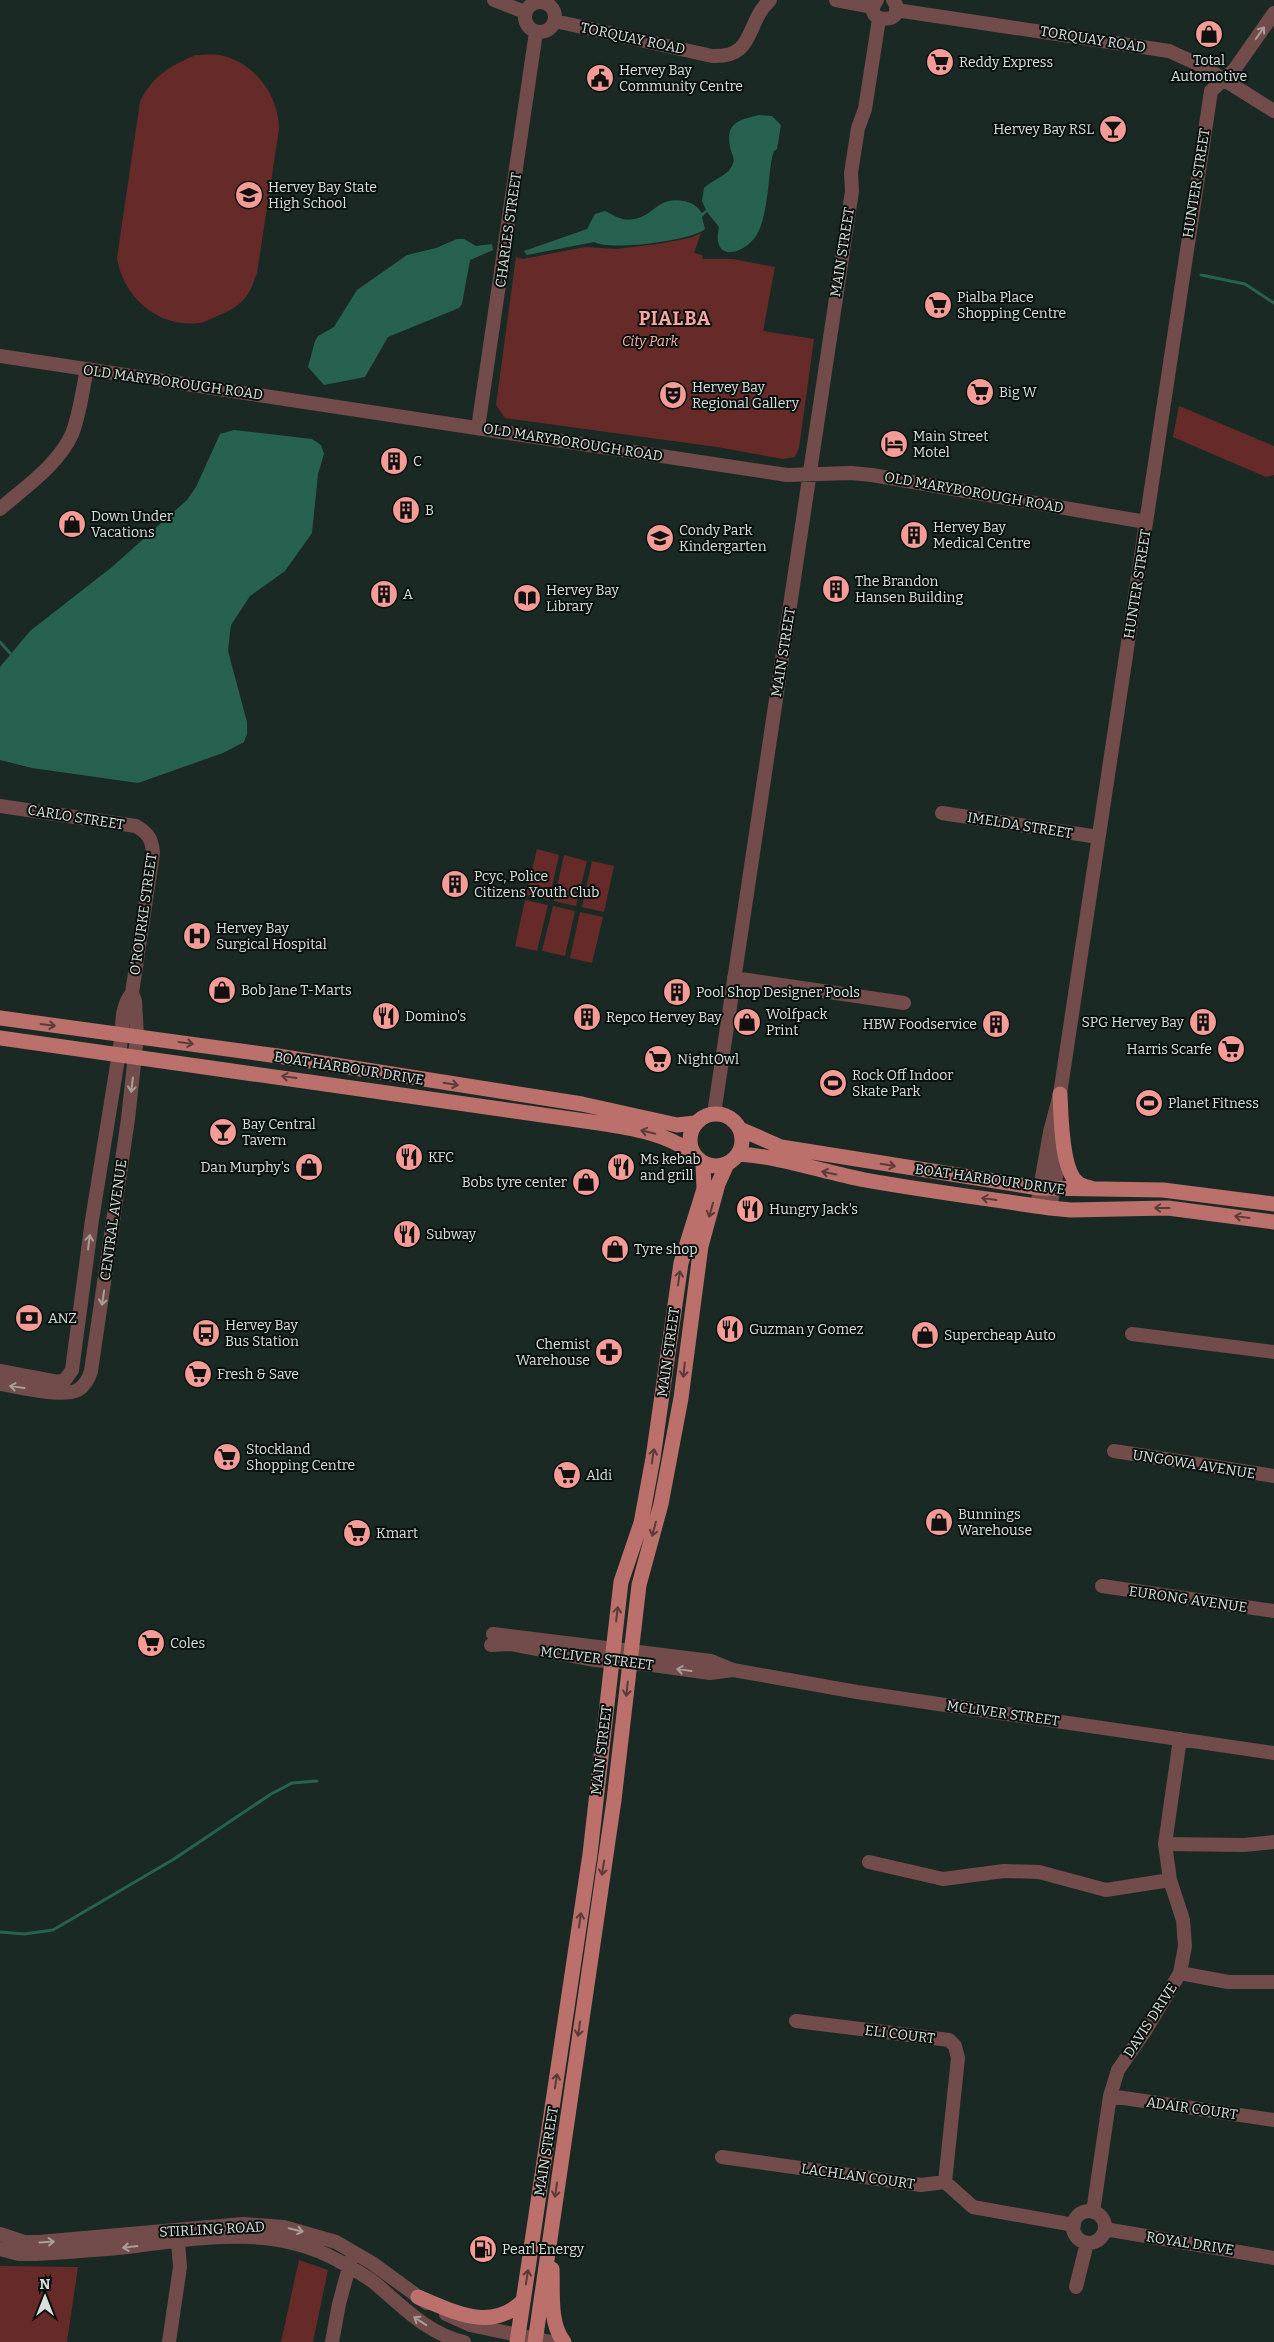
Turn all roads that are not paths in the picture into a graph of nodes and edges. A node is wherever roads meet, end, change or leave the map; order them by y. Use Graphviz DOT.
graph roads {
  1 [pos="494,0"];
  2 [pos="770,0"];
  3 [pos="836,0"];
  4 [pos="542,1"];
  5 [pos="895,5"];
  6 [pos="876,8"];
  7 [pos="525,12"];
  8 [pos="1274,13"];
  9 [pos="555,21"];
  10 [pos="536,32"];
  11 [pos="1224,80"];
  12 [pos="1274,111"];
  13 [pos="0,356"];
  14 [pos="87,370"];
  15 [pos="478,428"];
  16 [pos="810,475"];
  17 [pos="0,509"];
  18 [pos="1146,522"];
  19 [pos="0,806"];
  20 [pos="942,813"];
  21 [pos="148,835"];
  22 [pos="1098,837"];
  23 [pos="734,978"];
  24 [pos="132,993"];
  25 [pos="904,1004"];
  26 [pos="0,1018"];
  27 [pos="122,1034"];
  28 [pos="138,1036"];
  29 [pos="0,1038"];
  30 [pos="119,1054"];
  31 [pos="135,1056"];
  32 [pos="299,1060"];
  33 [pos="372,1089"];
  34 [pos="1060,1094"];
  35 [pos="714,1114"];
  36 [pos="696,1123"];
  37 [pos="740,1129"];
  38 [pos="692,1152"];
  39 [pos="733,1159"];
  40 [pos="703,1163"];
  41 [pos="1046,1189"];
  42 [pos="1098,1191"];
  43 [pos="1248,1200"];
  44 [pos="1274,1204"];
  45 [pos="1044,1207"];
  46 [pos="1274,1210"];
  47 [pos="1274,1222"];
  48 [pos="1132,1334"];
  49 [pos="1274,1352"];
  50 [pos="0,1371"];
  51 [pos="0,1384"];
  52 [pos="67,1386"];
  53 [pos="1114,1451"];
  54 [pos="1274,1476"];
  55 [pos="1102,1586"];
  56 [pos="1274,1612"];
  57 [pos="492,1640"];
  58 [pos="612,1656"];
  59 [pos="631,1658"];
  60 [pos="1180,1739"];
  61 [pos="1274,1753"];
  62 [pos="1274,1842"];
  63 [pos="1165,1844"];
  64 [pos="869,1862"];
  65 [pos="1170,1880"];
  66 [pos="1180,1973"];
  67 [pos="1274,1982"];
  68 [pos="796,2020"];
  69 [pos="1110,2096"];
  70 [pos="1274,2120"];
  71 [pos="722,2157"];
  72 [pos="945,2182"];
  73 [pos="1093,2212"];
  74 [pos="1074,2225"];
  75 [pos="551,2228"];
  76 [pos="1105,2229"];
  77 [pos="0,2234"];
  78 [pos="178,2241"];
  79 [pos="1087,2243"];
  80 [pos="0,2249"];
  81 [pos="354,2253"];
  82 [pos="1274,2258"];
  83 [pos="348,2267"];
  84 [pos="1076,2287"];
  85 [pos="418,2297"];
  86 [pos="523,2301"];
  87 [pos="517,2338"];
  88 [pos="535,2340"];
  89 [pos="169,2342"];
  90 [pos="332,2342"];
  91 [pos="464,2342"];
  92 [pos="551,2342"];
  93 [pos="564,2342"];
  1 -- 7 [label="street"];
  2 -- 9 [label="street, TORQUAY ROAD"];
  3 -- 6 [label="street"];
  4 -- 7 [label="street"];
  4 -- 9 [label="street"];
  5 -- 6 [label="street"];
  5 -- 11 [label="street, TORQUAY ROAD"];
  6 -- 16 [label="street, MAIN STREET"];
  7 -- 10 [label="street"];
  11 -- 8 [label="street, HUNTER STREET, one-way"];
  9 -- 10 [label="street"];
  10 -- 15 [label="street, CHARLES STREET"];
  11 -- 12 [label="street, TORQUAY ROAD"];
  11 -- 18 [label="street, HUNTER STREET"];
  13 -- 14 [label="street, OLD MARYBOROUGH ROAD"];
  14 -- 15 [label="street, OLD MARYBOROUGH ROAD"];
  14 -- 17 [label="street"];
  15 -- 16 [label="street, OLD MARYBOROUGH ROAD"];
  16 -- 18 [label="street, OLD MARYBOROUGH ROAD"];
  16 -- 23 [label="street, MAIN STREET"];
  18 -- 22 [label="street, HUNTER STREET"];
  19 -- 21 [label="street, CARLO STREET"];
  20 -- 22 [label="street, IMELDA STREET"];
  21 -- 24 [label="street, O'ROURKE STREET"];
  22 -- 34 [label="street, HUNTER STREET"];
  23 -- 25 [label="street"];
  23 -- 35 [label="street, MAIN STREET"];
  24 -- 27 [label="street, O'ROURKE STREET"];
  24 -- 28 [label="street, O'ROURKE STREET"];
  26 -- 27 [label="main road, BOAT HARBOUR DRIVE, one-way"];
  27 -- 28 [label="main road, BOAT HARBOUR DRIVE"];
  27 -- 30 [label="street, CENTRAL AVENUE"];
  28 -- 31 [label="street, CENTRAL AVENUE"];
  28 -- 32 [label="main road, BOAT HARBOUR DRIVE, one-way"];
  29 -- 30 [label="main road, BOAT HARBOUR DRIVE"];
  30 -- 31 [label="main road, BOAT HARBOUR DRIVE"];
  52 -- 30 [label="street, CENTRAL AVENUE, one-way"];
  33 -- 31 [label="main road, BOAT HARBOUR DRIVE, one-way"];
  31 -- 52 [label="street, CENTRAL AVENUE, one-way"];
  32 -- 33 [label="main road"];
  32 -- 36 [label="main road, BOAT HARBOUR DRIVE, one-way"];
  38 -- 33 [label="main road, BOAT HARBOUR DRIVE, one-way"];
  34 -- 41 [label="street, HUNTER STREET"];
  34 -- 42 [label="main road"];
  35 -- 36 [label="main road"];
  35 -- 37 [label="main road"];
  36 -- 38 [label="main road"];
  37 -- 39 [label="main road"];
  37 -- 41 [label="main road, BOAT HARBOUR DRIVE, one-way"];
  38 -- 40 [label="main road"];
  39 -- 40 [label="main road"];
  45 -- 39 [label="main road, BOAT HARBOUR DRIVE, one-way"];
  39 -- 59 [label="main road, MAIN STREET, one-way"];
  58 -- 40 [label="main road, MAIN STREET, one-way"];
  41 -- 42 [label="main road, BOAT HARBOUR DRIVE"];
  41 -- 45 [label="street, HUNTER STREET"];
  42 -- 43 [label="main road, BOAT HARBOUR DRIVE"];
  43 -- 44 [label="main road, BOAT HARBOUR DRIVE"];
  43 -- 46 [label="main road"];
  47 -- 45 [label="main road, BOAT HARBOUR DRIVE, one-way"];
  48 -- 49 [label="street"];
  50 -- 52 [label="street"];
  52 -- 51 [label="street, one-way"];
  53 -- 54 [label="street, UNGOWA AVENUE"];
  55 -- 56 [label="street, EURONG AVENUE"];
  57 -- 58 [label="street, MCLIVER STREET"];
  58 -- 59 [label="street, MCLIVER STREET"];
  86 -- 58 [label="main road, MAIN STREET, one-way"];
  59 -- 60 [label="street, MCLIVER STREET"];
  59 -- 75 [label="main road, MAIN STREET, one-way"];
  60 -- 61 [label="street, MCLIVER STREET"];
  60 -- 63 [label="street, DAVIS DRIVE"];
  62 -- 63 [label="street"];
  63 -- 65 [label="street, DAVIS DRIVE"];
  64 -- 65 [label="street"];
  65 -- 66 [label="street, DAVIS DRIVE"];
  66 -- 67 [label="street"];
  66 -- 69 [label="street, DAVIS DRIVE"];
  68 -- 72 [label="street, ELI COURT"];
  69 -- 70 [label="street, ADAIR COURT"];
  69 -- 73 [label="street, DAVIS DRIVE"];
  71 -- 72 [label="street, LACHLAN COURT"];
  72 -- 74 [label="street"];
  73 -- 74 [label="street"];
  73 -- 76 [label="street"];
  74 -- 79 [label="street"];
  75 -- 88 [label="main road, MAIN STREET"];
  75 -- 93 [label="main road"];
  76 -- 79 [label="street"];
  76 -- 82 [label="street, ROYAL DRIVE"];
  77 -- 81 [label="street, STIRLING ROAD, one-way"];
  78 -- 80 [label="street, STIRLING ROAD, one-way"];
  78 -- 83 [label="street, STIRLING ROAD"];
  78 -- 89 [label="street"];
  79 -- 84 [label="street"];
  81 -- 83 [label="street"];
  81 -- 85 [label="street, STIRLING ROAD"];
  83 -- 90 [label="street"];
  91 -- 83 [label="street, STIRLING ROAD, one-way"];
  85 -- 86 [label="main road"];
  85 -- 87 [label="street, STIRLING ROAD"];
  86 -- 87 [label="main road, MAIN STREET"];
  87 -- 88 [label="street, STIRLING ROAD"];
  88 -- 92 [label="street, STIRLING ROAD"];
}
